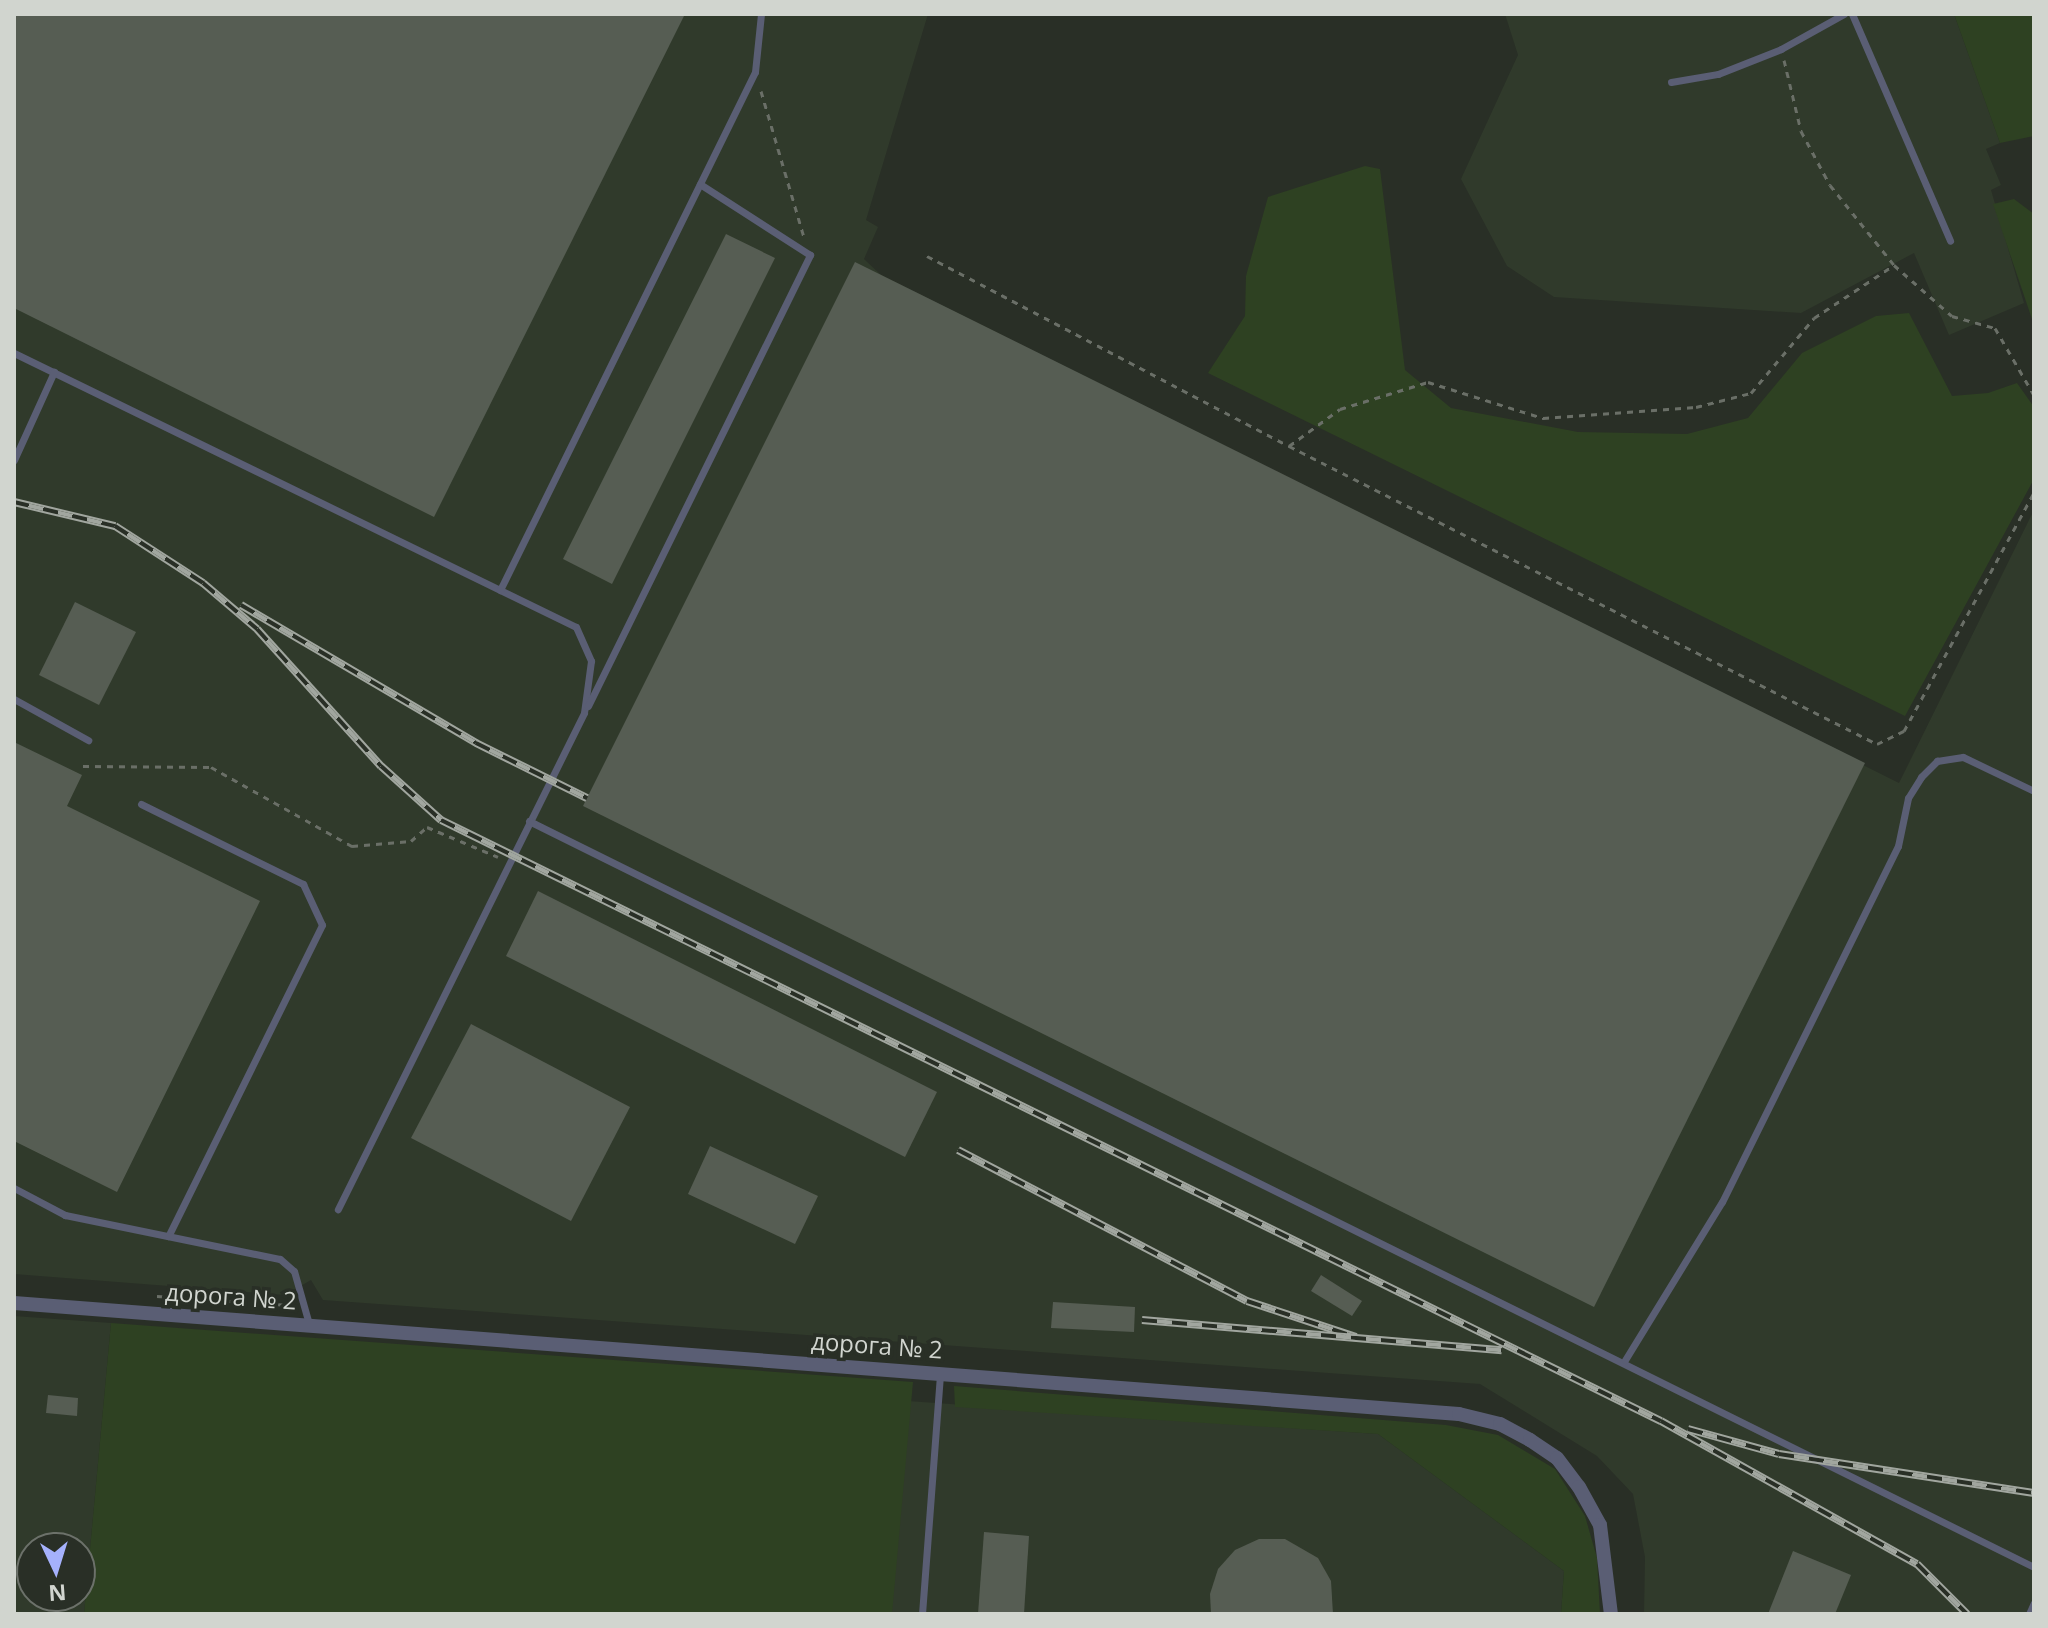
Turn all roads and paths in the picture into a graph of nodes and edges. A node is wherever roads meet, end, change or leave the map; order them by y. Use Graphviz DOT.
graph roads {
  1 [pos="761,14"];
  2 [pos="1844,14"];
  3 [pos="1852,14"];
  4 [pos="1781,49"];
  5 [pos="755,72"];
  6 [pos="1671,82"];
  7 [pos="700,184"];
  8 [pos="1950,241"];
  9 [pos="810,255"];
  10 [pos="927,256"];
  11 [pos="1894,265"];
  12 [pos="14,353"];
  13 [pos="54,372"];
  14 [pos="2034,395"];
  15 [pos="1289,446"];
  16 [pos="14,460"];
  17 [pos="2034,493"];
  18 [pos="500,590"];
  19 [pos="14,699"];
  20 [pos="584,713"];
  21 [pos="88,740"];
  22 [pos="83,766"];
  23 [pos="2034,791"];
  24 [pos="141,804"];
  25 [pos="529,821"];
  26 [pos="509,862"];
  27 [pos="14,1188"];
  28 [pos="338,1209"];
  29 [pos="168,1236"];
  30 [pos="14,1303"];
  31 [pos="309,1324"];
  32 [pos="1625,1360"];
  33 [pos="940,1372"];
  34 [pos="2034,1567"];
  35 [pos="2034,1603"];
  36 [pos="922,1614"];
  37 [pos="1611,1614"];
  38 [pos="2029,1614"];
  1 -- 5 [label="lane"];
  2 -- 4 [label="lane"];
  3 -- 8 [label="lane"];
  4 -- 6 [label="lane"];
  4 -- 11 [label="path"];
  5 -- 7 [label="lane"];
  5 -- 9 [label="path"];
  7 -- 9 [label="lane"];
  7 -- 18 [label="lane"];
  9 -- 20 [label="lane"];
  10 -- 15 [label="path"];
  11 -- 14 [label="path"];
  11 -- 15 [label="path"];
  12 -- 13 [label="lane"];
  13 -- 16 [label="lane"];
  13 -- 18 [label="lane"];
  15 -- 17 [label="path"];
  18 -- 20 [label="lane"];
  19 -- 21 [label="lane"];
  20 -- 25 [label="lane"];
  22 -- 26 [label="path"];
  23 -- 32 [label="lane"];
  24 -- 29 [label="lane"];
  25 -- 26 [label="lane"];
  25 -- 32 [label="lane"];
  26 -- 28 [label="lane"];
  27 -- 29 [label="lane"];
  29 -- 31 [label="lane"];
  30 -- 31 [label="street, дорога № 2"];
  31 -- 33 [label="street, дорога № 2"];
  32 -- 34 [label="lane"];
  33 -- 36 [label="lane"];
  33 -- 37 [label="street, дорога № 2"];
  35 -- 38 [label="lane"];
}
